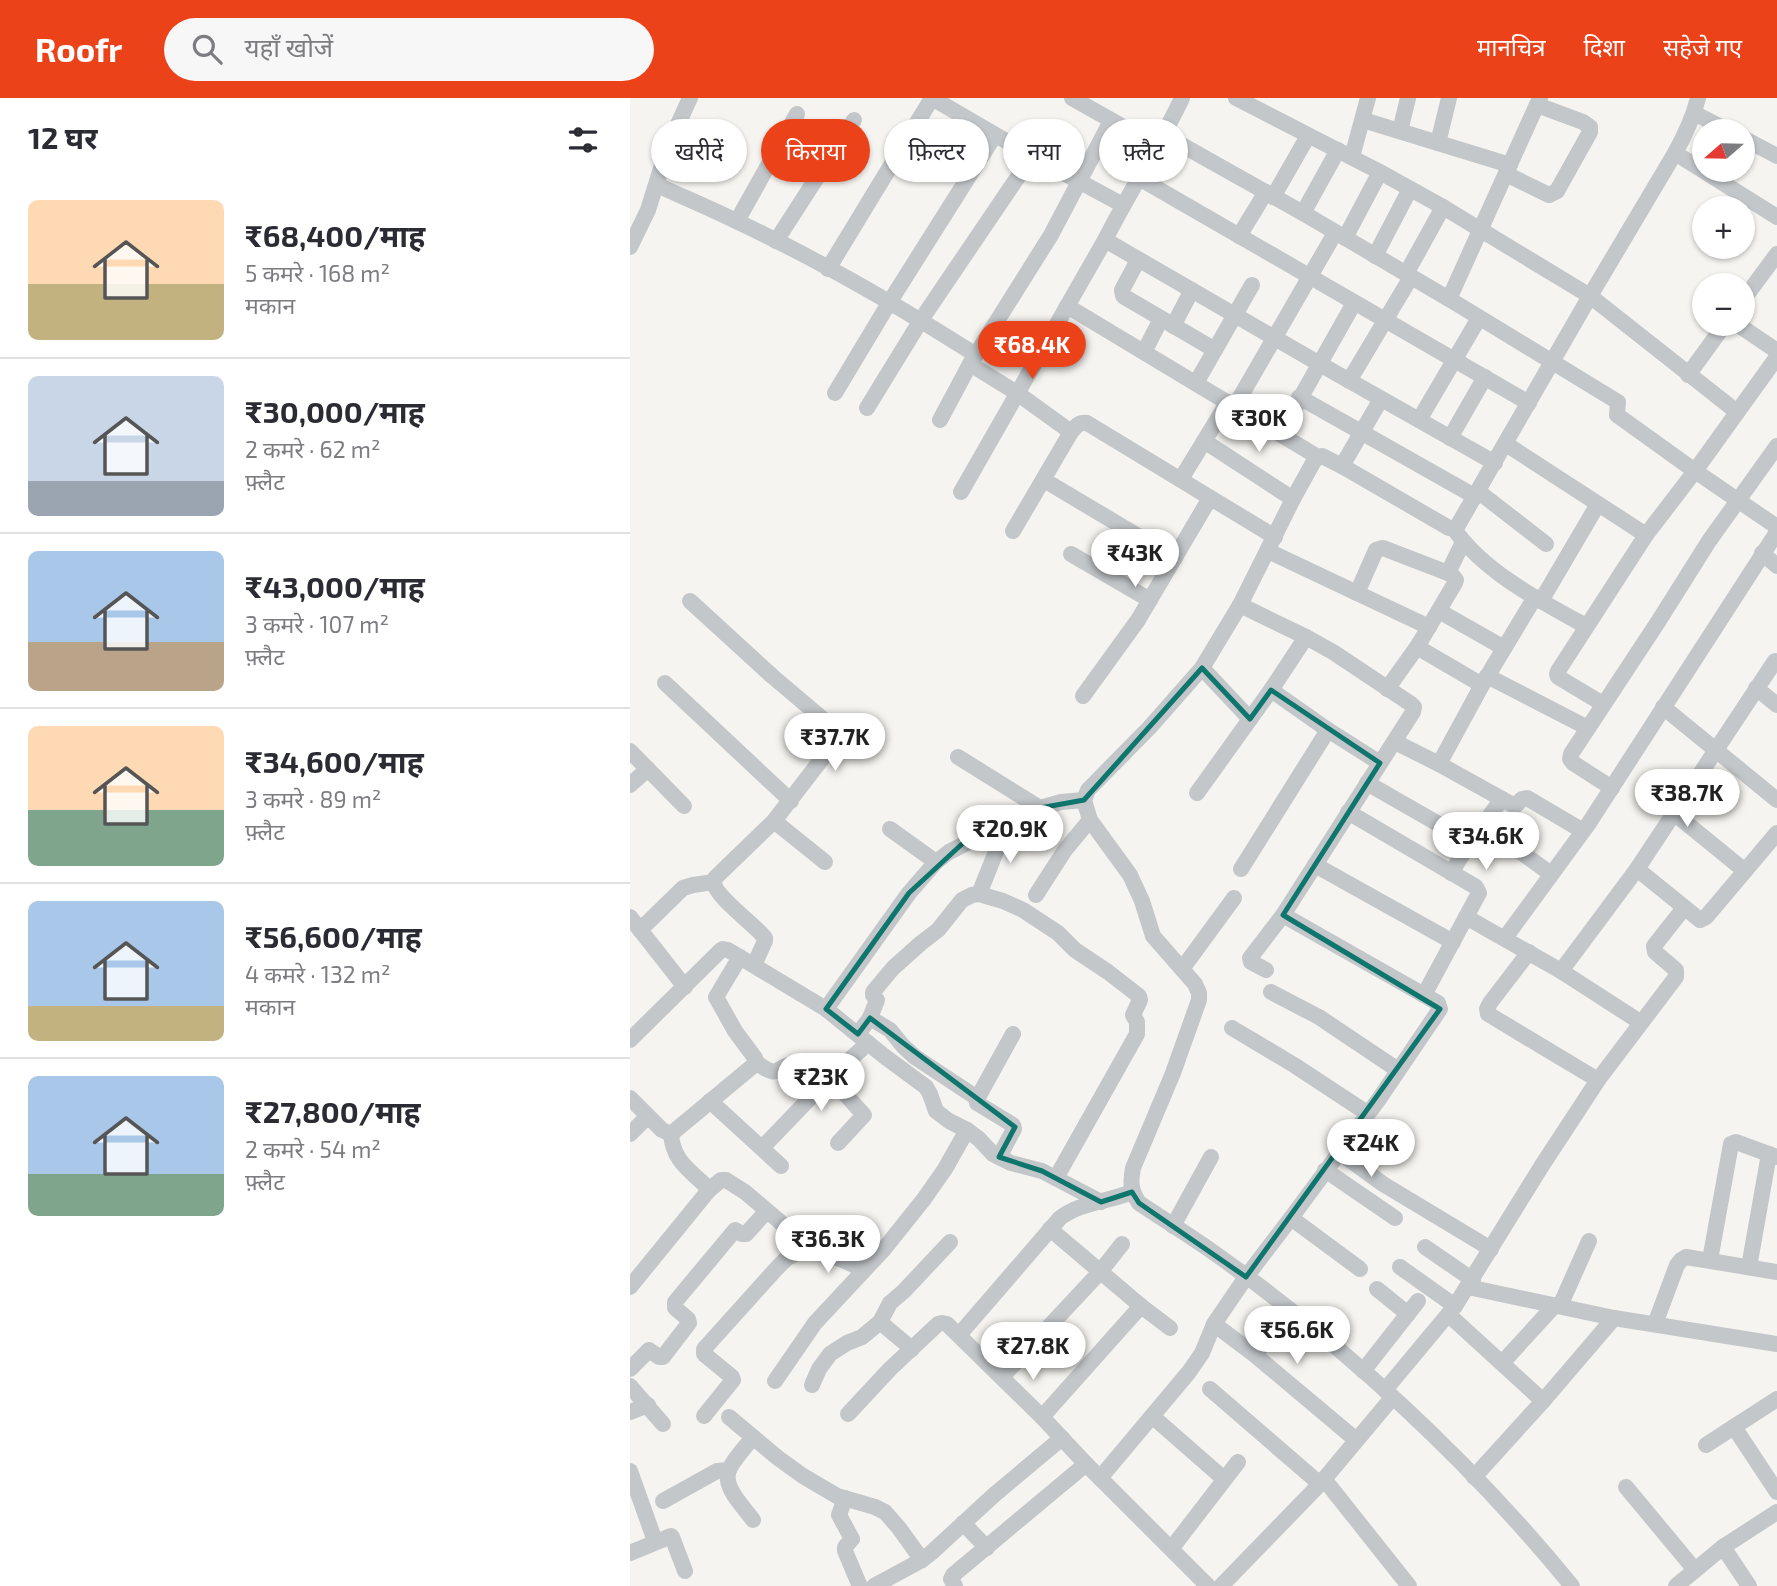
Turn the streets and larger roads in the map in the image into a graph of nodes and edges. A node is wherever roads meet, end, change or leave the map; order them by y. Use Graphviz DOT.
graph roads {
  1 [pos="932,98"];
  2 [pos="1072,98"];
  3 [pos="1106,98"];
  4 [pos="1182,98"];
  5 [pos="1236,98"];
  6 [pos="1368,98"];
  7 [pos="1408,98"];
  8 [pos="1449,98"];
  9 [pos="683,100"];
  10 [pos="1538,102"];
  11 [pos="1696,106"];
  12 [pos="797,114"];
  13 [pos="1106,118"];
  14 [pos="1172,119"];
  15 [pos="1713,119"];
  16 [pos="1363,120"];
  17 [pos="1400,131"];
  18 [pos="995,135"];
  19 [pos="1308,135"];
  20 [pos="1003,140"];
  21 [pos="1438,143"];
  22 [pos="1755,144"];
  23 [pos="1675,153"];
  24 [pos="1188,154"];
  25 [pos="1345,154"];
  26 [pos="1777,156"];
  27 [pos="1508,169"];
  28 [pos="1085,170"];
  29 [pos="1380,172"];
  30 [pos="814,182"];
  31 [pos="1014,182"];
  32 [pos="1080,182"];
  33 [pos="1137,182"];
  34 [pos="1146,182"];
  35 [pos="657,185"];
  36 [pos="1410,189"];
  37 [pos="1270,194"];
  38 [pos="1123,205"];
  39 [pos="1443,207"];
  40 [pos="1774,209"];
  41 [pos="1303,213"];
  42 [pos="737,221"];
  43 [pos="1480,230"];
  44 [pos="1239,236"];
  45 [pos="1340,236"];
  46 [pos="1105,240"];
  47 [pos="776,241"];
  48 [pos="630,247"];
  49 [pos="1777,254"];
  50 [pos="1375,256"];
  51 [pos="1138,260"];
  52 [pos="828,269"];
  53 [pos="1310,276"];
  54 [pos="1408,276"];
  55 [pos="1755,284"];
  56 [pos="1252,285"];
  57 [pos="1192,290"];
  58 [pos="1590,296"];
  59 [pos="1449,299"];
  60 [pos="889,303"];
  61 [pos="1354,303"];
  62 [pos="1067,306"];
  63 [pos="1235,315"];
  64 [pos="1479,318"];
  65 [pos="921,320"];
  66 [pos="1385,320"];
  67 [pos="1167,322"];
  68 [pos="1716,336"];
  69 [pos="1755,336"];
  70 [pos="1275,338"];
  71 [pos="1214,350"];
  72 [pos="1777,351"];
  73 [pos="1144,352"];
  74 [pos="1777,357"];
  75 [pos="973,359"];
  76 [pos="1455,360"];
  77 [pos="1554,362"];
  78 [pos="1318,363"];
  79 [pos="1688,375"];
  80 [pos="1485,377"];
  81 [pos="1349,381"];
  82 [pos="1196,383"];
  83 [pos="835,393"];
  84 [pos="1017,393"];
  85 [pos="1299,397"];
  86 [pos="1381,399"];
  87 [pos="1232,404"];
  88 [pos="1529,404"];
  89 [pos="867,408"];
  90 [pos="1737,412"];
  91 [pos="940,420"];
  92 [pos="1419,420"];
  93 [pos="1071,432"];
  94 [pos="1280,433"];
  95 [pos="1361,433"];
  96 [pos="1450,438"];
  97 [pos="1204,441"];
  98 [pos="1506,444"];
  99 [pos="1777,446"];
  100 [pos="1318,457"];
  101 [pos="1495,463"];
  102 [pos="1342,466"];
  103 [pos="1695,471"];
  104 [pos="1181,479"];
  105 [pos="1044,480"];
  106 [pos="961,492"];
  107 [pos="1477,495"];
  108 [pos="1210,498"];
  109 [pos="1293,499"];
  110 [pos="1737,500"];
  111 [pos="1598,504"];
  112 [pos="1777,530"];
  113 [pos="1013,531"];
  114 [pos="1459,535"];
  115 [pos="1646,535"];
  116 [pos="1271,544"];
  117 [pos="1545,544"];
  118 [pos="1762,553"];
  119 [pos="1070,554"];
  120 [pos="1175,558"];
  121 [pos="1777,566"];
  122 [pos="1448,573"];
  123 [pos="1357,593"];
  124 [pos="1538,599"];
  125 [pos="1150,600"];
  126 [pos="690,601"];
  127 [pos="1240,605"];
  128 [pos="1439,611"];
  129 [pos="1586,626"];
  130 [pos="1429,627"];
  131 [pos="1306,636"];
  132 [pos="1417,647"];
  133 [pos="1504,648"];
  134 [pos="1775,661"];
  135 [pos="1202,668"];
  136 [pos="1484,681"];
  137 [pos="665,683"];
  138 [pos="1756,688"];
  139 [pos="1387,689"];
  140 [pos="1271,690"];
  141 [pos="1083,696"];
  142 [pos="1603,704"];
  143 [pos="1777,705"];
  144 [pos="1663,707"];
  145 [pos="1250,719"];
  146 [pos="1588,728"];
  147 [pos="1328,730"];
  148 [pos="1395,742"];
  149 [pos="1716,748"];
  150 [pos="630,751"];
  151 [pos="958,757"];
  152 [pos="1380,763"];
  153 [pos="1439,764"];
  154 [pos="648,769"];
  155 [pos="1367,783"];
  156 [pos="630,785"];
  157 [pos="1612,788"];
  158 [pos="1197,793"];
  159 [pos="1502,799"];
  160 [pos="791,800"];
  161 [pos="1084,800"];
  162 [pos="1777,800"];
  163 [pos="684,806"];
  164 [pos="1040,808"];
  165 [pos="1348,812"];
  166 [pos="1675,814"];
  167 [pos="1090,820"];
  168 [pos="774,821"];
  169 [pos="1008,822"];
  170 [pos="890,830"];
  171 [pos="1583,831"];
  172 [pos="1777,833"];
  173 [pos="1503,839"];
  174 [pos="1470,842"];
  175 [pos="825,862"];
  176 [pos="936,862"];
  177 [pos="1315,865"];
  178 [pos="1241,869"];
  179 [pos="1637,869"];
  180 [pos="1745,871"];
  181 [pos="1451,873"];
  182 [pos="1551,874"];
  183 [pos="713,882"];
  184 [pos="979,894"];
  185 [pos="1036,895"];
  186 [pos="1234,898"];
  187 [pos="1684,908"];
  188 [pos="1283,915"];
  189 [pos="1466,918"];
  190 [pos="635,923"];
  191 [pos="1506,938"];
  192 [pos="1452,942"];
  193 [pos="1529,952"];
  194 [pos="747,961"];
  195 [pos="1182,969"];
  196 [pos="1266,970"];
  197 [pos="1561,971"];
  198 [pos="685,987"];
  199 [pos="1271,992"];
  200 [pos="1424,995"];
  201 [pos="826,1009"];
  202 [pos="870,1018"];
  203 [pos="1640,1022"];
  204 [pos="1232,1028"];
  205 [pos="1013,1034"];
  206 [pos="863,1038"];
  207 [pos="630,1040"];
  208 [pos="756,1062"];
  209 [pos="783,1069"];
  210 [pos="832,1069"];
  211 [pos="1398,1070"];
  212 [pos="1598,1080"];
  213 [pos="630,1098"];
  214 [pos="977,1099"];
  215 [pos="710,1101"];
  216 [pos="1367,1113"];
  217 [pos="648,1117"];
  218 [pos="967,1130"];
  219 [pos="671,1133"];
  220 [pos="630,1134"];
  221 [pos="838,1143"];
  222 [pos="762,1148"];
  223 [pos="1339,1152"];
  224 [pos="1773,1156"];
  225 [pos="999,1157"];
  226 [pos="1212,1157"];
  227 [pos="781,1166"];
  228 [pos="1325,1170"];
  229 [pos="1056,1178"];
  230 [pos="709,1190"];
  231 [pos="1132,1192"];
  232 [pos="1101,1202"];
  233 [pos="767,1211"];
  234 [pos="1395,1218"];
  235 [pos="1292,1219"];
  236 [pos="1173,1226"];
  237 [pos="1050,1229"];
  238 [pos="1589,1241"];
  239 [pos="950,1242"];
  240 [pos="1122,1244"];
  241 [pos="1425,1247"];
  242 [pos="807,1248"];
  243 [pos="1491,1249"];
  244 [pos="1710,1260"];
  245 [pos="1749,1267"];
  246 [pos="1400,1268"];
  247 [pos="1360,1269"];
  248 [pos="864,1270"];
  249 [pos="1100,1272"];
  250 [pos="1777,1272"];
  251 [pos="1246,1277"];
  252 [pos="1471,1284"];
  253 [pos="630,1287"];
  254 [pos="1377,1289"];
  255 [pos="1557,1305"];
  256 [pos="1141,1306"];
  257 [pos="1289,1310"];
  258 [pos="1452,1310"];
  259 [pos="1614,1318"];
  260 [pos="880,1322"];
  261 [pos="1213,1324"];
  262 [pos="1655,1324"];
  263 [pos="1170,1328"];
  264 [pos="959,1335"];
  265 [pos="806,1337"];
  266 [pos="1777,1344"];
  267 [pos="912,1349"];
  268 [pos="830,1354"];
  269 [pos="1255,1355"];
  270 [pos="1503,1363"];
  271 [pos="630,1368"];
  272 [pos="1363,1371"];
  273 [pos="1002,1377"];
  274 [pos="775,1381"];
  275 [pos="812,1385"];
  276 [pos="630,1386"];
  277 [pos="1210,1389"];
  278 [pos="1388,1394"];
  279 [pos="1777,1399"];
  280 [pos="1543,1401"];
  281 [pos="648,1405"];
  282 [pos="630,1412"];
  283 [pos="848,1414"];
  284 [pos="704,1416"];
  285 [pos="1152,1416"];
  286 [pos="729,1417"];
  287 [pos="1042,1417"];
  288 [pos="663,1424"];
  289 [pos="1734,1427"];
  290 [pos="753,1437"];
  291 [pos="1062,1438"];
  292 [pos="1355,1439"];
  293 [pos="1706,1446"];
  294 [pos="1238,1462"];
  295 [pos="1086,1464"];
  296 [pos="729,1469"];
  297 [pos="630,1471"];
  298 [pos="1474,1477"];
  299 [pos="1100,1478"];
  300 [pos="1224,1479"];
  301 [pos="1322,1481"];
  302 [pos="1626,1487"];
  303 [pos="1777,1492"];
  304 [pos="845,1498"];
  305 [pos="663,1501"];
  306 [pos="1777,1512"];
  307 [pos="753,1520"];
  308 [pos="963,1523"];
  309 [pos="655,1542"];
  310 [pos="987,1548"];
  311 [pos="1723,1548"];
  312 [pos="1171,1549"];
  313 [pos="630,1553"];
  314 [pos="922,1560"];
  315 [pos="1695,1570"];
  316 [pos="685,1572"];
  317 [pos="861,1586"];
  318 [pos="955,1586"];
  319 [pos="1208,1586"];
  320 [pos="1221,1586"];
  321 [pos="1409,1586"];
  322 [pos="1572,1586"];
  323 [pos="1676,1586"];
  324 [pos="1749,1586"];
  1 -- 18 [label="street"];
  1 -- 52 [label="street"];
  2 -- 13 [label="street"];
  3 -- 13 [label="street"];
  4 -- 14 [label="street"];
  5 -- 19 [label="street"];
  6 -- 16 [label="street"];
  7 -- 17 [label="street"];
  8 -- 21 [label="street"];
  9 -- 35 [label="street"];
  10 -- 27 [label="street"];
  10 -- 27 [label="street"];
  11 -- 15 [label="street"];
  11 -- 23 [label="street"];
  12 -- 42 [label="street"];
  13 -- 28 [label="street"];
  16 -- 17 [label="street"];
  16 -- 25 [label="street"];
  17 -- 21 [label="street"];
  18 -- 20 [label="street"];
  18 -- 60 [label="street"];
  19 -- 25 [label="street"];
  19 -- 37 [label="street"];
  21 -- 27 [label="street"];
  22 -- 26 [label="street"];
  23 -- 40 [label="street"];
  23 -- 58 [label="street"];
  24 -- 37 [label="street"];
  25 -- 29 [label="street"];
  25 -- 41 [label="street"];
  27 -- 43 [label="street"];
  29 -- 36 [label="street"];
  29 -- 45 [label="street"];
  30 -- 47 [label="street"];
  31 -- 65 [label="street"];
  32 -- 38 [label="street"];
  32 -- 75 [label="street"];
  33 -- 38 [label="street"];
  34 -- 44 [label="street"];
  35 -- 42 [label="street"];
  35 -- 48 [label="street"];
  36 -- 39 [label="street"];
  36 -- 50 [label="street"];
  37 -- 41 [label="street"];
  37 -- 44 [label="street"];
  38 -- 46 [label="street"];
  39 -- 43 [label="street"];
  39 -- 54 [label="street"];
  41 -- 45 [label="street"];
  42 -- 47 [label="street"];
  43 -- 58 [label="street"];
  43 -- 59 [label="street"];
  44 -- 53 [label="street"];
  45 -- 50 [label="street"];
  45 -- 53 [label="street"];
  46 -- 51 [label="street"];
  46 -- 62 [label="street"];
  47 -- 52 [label="street"];
  49 -- 55 [label="street"];
  50 -- 54 [label="street"];
  51 -- 57 [label="street"];
  51 -- 67 [label="street"];
  52 -- 60 [label="street"];
  53 -- 61 [label="street"];
  53 -- 70 [label="street"];
  54 -- 59 [label="street"];
  54 -- 66 [label="street"];
  56 -- 63 [label="street"];
  57 -- 63 [label="street"];
  57 -- 67 [label="street"];
  58 -- 77 [label="street"];
  58 -- 79 [label="street"];
  59 -- 64 [label="street"];
  60 -- 65 [label="street"];
  60 -- 83 [label="street"];
  61 -- 66 [label="street"];
  61 -- 78 [label="street"];
  62 -- 73 [label="street"];
  62 -- 84 [label="street"];
  63 -- 70 [label="street"];
  63 -- 71 [label="street"];
  64 -- 76 [label="street"];
  64 -- 77 [label="street"];
  65 -- 75 [label="street"];
  65 -- 89 [label="street"];
  66 -- 76 [label="street"];
  66 -- 81 [label="street"];
  67 -- 71 [label="street"];
  67 -- 73 [label="street"];
  68 -- 79 [label="street"];
  69 -- 72 [label="street"];
  70 -- 78 [label="street"];
  70 -- 87 [label="street"];
  71 -- 82 [label="street"];
  73 -- 82 [label="street"];
  74 -- 90 [label="street"];
  75 -- 84 [label="street"];
  75 -- 91 [label="street"];
  76 -- 80 [label="street"];
  76 -- 92 [label="street"];
  77 -- 88 [label="street"];
  77 -- 103 [label="street"];
  78 -- 81 [label="street"];
  78 -- 85 [label="street"];
  79 -- 90 [label="street"];
  80 -- 88 [label="street"];
  80 -- 96 [label="street"];
  81 -- 86 [label="street"];
  82 -- 87 [label="street"];
  84 -- 93 [label="street"];
  84 -- 106 [label="street"];
  85 -- 94 [label="street"];
  85 -- 95 [label="street"];
  86 -- 92 [label="street"];
  86 -- 95 [label="street"];
  87 -- 94 [label="street"];
  87 -- 97 [label="street"];
  88 -- 98 [label="street"];
  90 -- 103 [label="street"];
  92 -- 96 [label="street"];
  93 -- 104 [label="street"];
  93 -- 105 [label="street"];
  94 -- 100 [label="street"];
  95 -- 102 [label="street"];
  95 -- 107 [label="street"];
  96 -- 101 [label="street"];
  97 -- 104 [label="street"];
  97 -- 109 [label="street"];
  98 -- 101 [label="street"];
  98 -- 111 [label="street"];
  99 -- 110 [label="street"];
  100 -- 102 [label="street"];
  100 -- 109 [label="street"];
  101 -- 107 [label="street"];
  102 -- 114 [label="street"];
  103 -- 110 [label="street"];
  103 -- 115 [label="street"];
  104 -- 108 [label="street"];
  105 -- 113 [label="street"];
  105 -- 120 [label="street"];
  107 -- 114 [label="street"];
  107 -- 117 [label="street"];
  108 -- 116 [label="street"];
  108 -- 120 [label="street"];
  109 -- 116 [label="street"];
  110 -- 112 [label="street"];
  110 -- 142 [label="street"];
  111 -- 115 [label="street"];
  111 -- 124 [label="street"];
  112 -- 118 [label="street"];
  114 -- 122 [label="street"];
  114 -- 124 [label="street"];
  115 -- 129 [label="street"];
  116 -- 123 [label="street"];
  116 -- 127 [label="street"];
  118 -- 121 [label="street"];
  118 -- 144 [label="street"];
  119 -- 125 [label="street"];
  120 -- 125 [label="street"];
  122 -- 123 [label="street"];
  122 -- 128 [label="street"];
  123 -- 130 [label="street"];
  124 -- 129 [label="street"];
  124 -- 133 [label="street"];
  125 -- 141 [label="street"];
  126 -- 160 [label="street"];
  127 -- 131 [label="street"];
  127 -- 135 [label="street"];
  128 -- 130 [label="street"];
  128 -- 133 [label="street"];
  129 -- 142 [label="street"];
  130 -- 132 [label="street"];
  131 -- 139 [label="street"];
  131 -- 140 [label="street"];
  132 -- 136 [label="street"];
  132 -- 139 [label="street"];
  133 -- 136 [label="street"];
  134 -- 138 [label="street"];
  135 -- 145 [label="street"];
  135 -- 161 [label="street"];
  136 -- 146 [label="street"];
  136 -- 153 [label="street"];
  137 -- 160 [label="street"];
  138 -- 143 [label="street"];
  138 -- 149 [label="street"];
  139 -- 148 [label="street"];
  140 -- 145 [label="street"];
  140 -- 147 [label="street"];
  142 -- 146 [label="street"];
  144 -- 149 [label="street"];
  144 -- 157 [label="street"];
  145 -- 158 [label="street"];
  146 -- 157 [label="street"];
  147 -- 152 [label="street"];
  147 -- 178 [label="street"];
  148 -- 152 [label="street"];
  148 -- 153 [label="street"];
  149 -- 162 [label="street"];
  149 -- 166 [label="street"];
  150 -- 154 [label="street"];
  151 -- 164 [label="street"];
  152 -- 155 [label="street"];
  153 -- 159 [label="street"];
  154 -- 156 [label="street"];
  154 -- 163 [label="street"];
  155 -- 165 [label="street"];
  155 -- 174 [label="street"];
  157 -- 171 [label="street"];
  159 -- 171 [label="street"];
  159 -- 174 [label="street"];
  160 -- 168 [label="street"];
  161 -- 164 [label="street"];
  161 -- 167 [label="street"];
  164 -- 169 [label="street"];
  165 -- 177 [label="street"];
  165 -- 181 [label="street"];
  166 -- 179 [label="street"];
  166 -- 180 [label="street"];
  167 -- 185 [label="street"];
  167 -- 195 [label="street"];
  168 -- 175 [label="street"];
  168 -- 183 [label="street"];
  169 -- 176 [label="street"];
  169 -- 184 [label="street"];
  170 -- 176 [label="street"];
  171 -- 182 [label="street"];
  172 -- 180 [label="street"];
  173 -- 182 [label="street"];
  174 -- 181 [label="street"];
  176 -- 201 [label="street"];
  177 -- 188 [label="street"];
  177 -- 192 [label="street"];
  179 -- 187 [label="street"];
  179 -- 197 [label="street"];
  180 -- 187 [label="street"];
  181 -- 189 [label="street"];
  182 -- 191 [label="street"];
  183 -- 190 [label="street"];
  183 -- 194 [label="street"];
  184 -- 202 [label="street"];
  184 -- 229 [label="street"];
  186 -- 195 [label="street"];
  187 -- 203 [label="street"];
  188 -- 196 [label="street"];
  188 -- 200 [label="street"];
  189 -- 191 [label="street"];
  189 -- 192 [label="street"];
  190 -- 198 [label="street"];
  191 -- 193 [label="street"];
  192 -- 200 [label="street"];
  193 -- 197 [label="street"];
  193 -- 212 [label="street"];
  194 -- 198 [label="street"];
  194 -- 201 [label="street"];
  194 -- 208 [label="street"];
  195 -- 231 [label="street"];
  197 -- 203 [label="street"];
  198 -- 207 [label="street"];
  199 -- 211 [label="street"];
  200 -- 211 [label="street"];
  201 -- 206 [label="street"];
  202 -- 206 [label="street"];
  202 -- 214 [label="street"];
  203 -- 212 [label="street"];
  204 -- 216 [label="street"];
  205 -- 214 [label="street"];
  206 -- 210 [label="street"];
  206 -- 218 [label="street"];
  208 -- 209 [label="street"];
  208 -- 215 [label="street"];
  209 -- 210 [label="street"];
  209 -- 222 [label="street"];
  210 -- 221 [label="street"];
  211 -- 216 [label="street"];
  212 -- 243 [label="street"];
  213 -- 217 [label="street"];
  214 -- 225 [label="street"];
  215 -- 219 [label="street"];
  215 -- 222 [label="street"];
  216 -- 223 [label="street"];
  217 -- 219 [label="street"];
  217 -- 220 [label="street"];
  218 -- 225 [label="street"];
  218 -- 248 [label="street"];
  219 -- 230 [label="street"];
  222 -- 227 [label="street"];
  223 -- 228 [label="street"];
  223 -- 243 [label="street"];
  224 -- 244 [label="street"];
  224 -- 245 [label="street"];
  225 -- 229 [label="street"];
  226 -- 236 [label="street"];
  228 -- 234 [label="street"];
  228 -- 235 [label="street"];
  229 -- 232 [label="street"];
  230 -- 233 [label="street"];
  230 -- 253 [label="street"];
  231 -- 232 [label="street"];
  231 -- 236 [label="street"];
  232 -- 237 [label="street"];
  233 -- 242 [label="street"];
  233 -- 271 [label="street"];
  235 -- 247 [label="street"];
  235 -- 251 [label="street"];
  236 -- 251 [label="street"];
  237 -- 249 [label="street"];
  237 -- 264 [label="street"];
  238 -- 255 [label="street"];
  239 -- 260 [label="street"];
  240 -- 249 [label="street"];
  241 -- 252 [label="street"];
  242 -- 248 [label="street"];
  242 -- 284 [label="street"];
  243 -- 252 [label="street"];
  244 -- 245 [label="street"];
  244 -- 262 [label="street"];
  245 -- 250 [label="street"];
  246 -- 258 [label="street"];
  248 -- 265 [label="street"];
  249 -- 256 [label="street"];
  249 -- 273 [label="street"];
  251 -- 257 [label="street"];
  251 -- 261 [label="street"];
  252 -- 255 [label="street"];
  252 -- 258 [label="street"];
  254 -- 272 [label="street"];
  255 -- 259 [label="street"];
  255 -- 270 [label="street"];
  256 -- 263 [label="street"];
  256 -- 287 [label="street"];
  257 -- 269 [label="street"];
  257 -- 272 [label="street"];
  258 -- 270 [label="street"];
  258 -- 278 [label="street"];
  259 -- 262 [label="street"];
  259 -- 280 [label="street"];
  260 -- 267 [label="street"];
  260 -- 268 [label="street"];
  261 -- 269 [label="street"];
  261 -- 285 [label="street"];
  262 -- 266 [label="street"];
  264 -- 267 [label="street"];
  264 -- 273 [label="street"];
  265 -- 268 [label="street"];
  265 -- 274 [label="street"];
  267 -- 283 [label="street"];
  268 -- 275 [label="street"];
  269 -- 292 [label="street"];
  270 -- 280 [label="street"];
  272 -- 278 [label="street"];
  273 -- 287 [label="street"];
  276 -- 281 [label="street"];
  277 -- 301 [label="street"];
  278 -- 292 [label="street"];
  278 -- 298 [label="street"];
  279 -- 289 [label="street"];
  280 -- 298 [label="street"];
  281 -- 282 [label="street"];
  281 -- 288 [label="street"];
  285 -- 299 [label="street"];
  285 -- 300 [label="street"];
  286 -- 290 [label="street"];
  287 -- 291 [label="street"];
  289 -- 293 [label="street"];
  289 -- 303 [label="street"];
  290 -- 296 [label="street"];
  290 -- 304 [label="street"];
  291 -- 295 [label="street"];
  291 -- 308 [label="street"];
  292 -- 301 [label="street"];
  294 -- 300 [label="street"];
  295 -- 299 [label="street"];
  295 -- 310 [label="street"];
  296 -- 305 [label="street"];
  296 -- 307 [label="street"];
  297 -- 309 [label="street"];
  298 -- 322 [label="street"];
  299 -- 312 [label="street"];
  300 -- 312 [label="street"];
  301 -- 320 [label="street"];
  301 -- 321 [label="street"];
  302 -- 315 [label="street"];
  304 -- 314 [label="street"];
  304 -- 317 [label="street"];
  306 -- 311 [label="street"];
  308 -- 310 [label="street"];
  308 -- 314 [label="street"];
  309 -- 313 [label="street"];
  309 -- 316 [label="street"];
  310 -- 318 [label="street"];
  311 -- 315 [label="street"];
  311 -- 324 [label="street"];
  312 -- 319 [label="street"];
  314 -- 317 [label="street"];
  315 -- 323 [label="street"];
}
